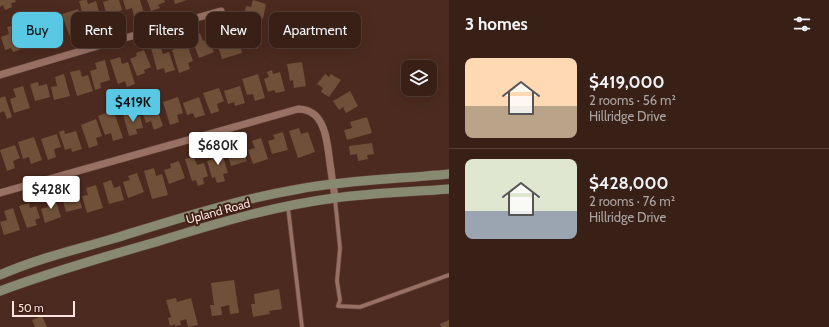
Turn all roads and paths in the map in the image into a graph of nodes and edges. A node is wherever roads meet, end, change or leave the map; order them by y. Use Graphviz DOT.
graph roads {
  1 [pos="221,11"];
  2 [pos="0,75"];
  3 [pos="449,174"];
  4 [pos="333,184"];
  5 [pos="449,189"];
  6 [pos="0,193"];
  7 [pos="335,198"];
  8 [pos="288,206"];
  9 [pos="0,275"];
  10 [pos="449,275"];
  11 [pos="0,291"];
  12 [pos="302,327"];
  1 -- 2 [label="street"];
  3 -- 4 [label="main road, Upland Road"];
  4 -- 6 [label="street"];
  4 -- 7 [label="street"];
  4 -- 9 [label="main road, Upland Road"];
  5 -- 7 [label="main road, Upland Road"];
  7 -- 8 [label="main road, Upland Road"];
  7 -- 10 [label="lane"];
  8 -- 11 [label="main road, Upland Road"];
  8 -- 12 [label="lane"];
}
